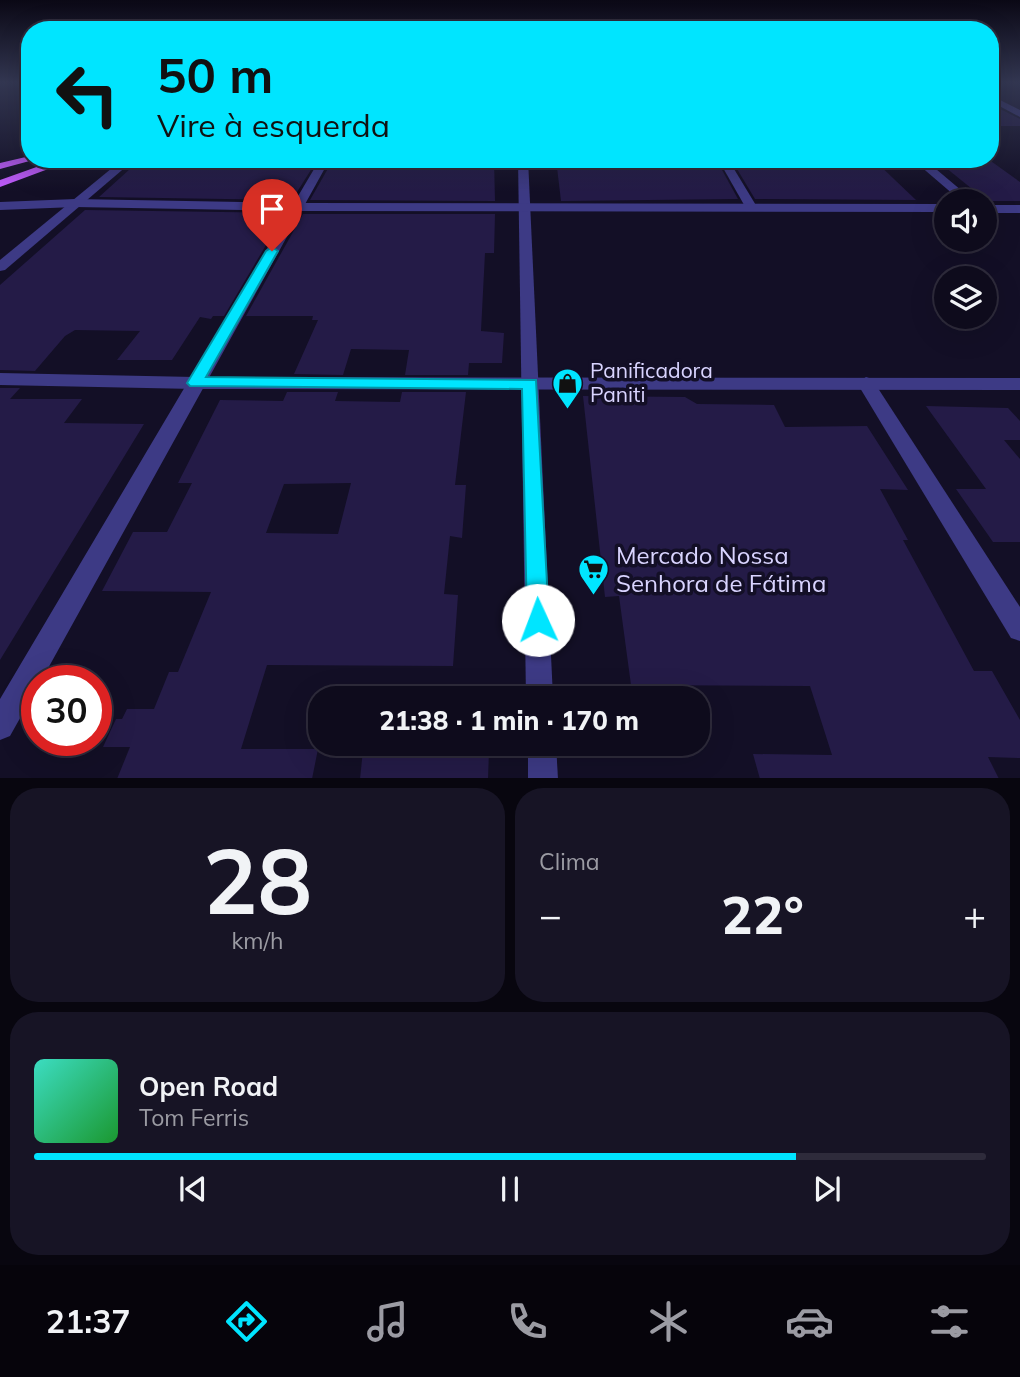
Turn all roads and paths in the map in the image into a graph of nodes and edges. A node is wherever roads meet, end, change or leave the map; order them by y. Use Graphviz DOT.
graph roads {
  1 [pos="21,161"];
  2 [pos="0,166"];
  3 [pos="45,168"];
  4 [pos="119,168"];
  5 [pos="320,168"];
  6 [pos="523,168"];
  7 [pos="728,168"];
  8 [pos="928,168"];
  9 [pos="0,184"];
  10 [pos="953,189"];
  11 [pos="75,203"];
  12 [pos="0,206"];
  13 [pos="298,207"];
  14 [pos="524,207"];
  15 [pos="751,207"];
  16 [pos="934,208"];
  17 [pos="997,209"];
  18 [pos="1020,209"];
  19 [pos="0,267"];
  20 [pos="0,379"];
  21 [pos="195,383"];
  22 [pos="866,383"];
  23 [pos="530,384"];
  24 [pos="1020,384"];
  25 [pos="1020,629"];
  26 [pos="540,686"];
  27 [pos="0,726"];
  28 [pos="542,756"];
  29 [pos="543,778"];
  1 -- 2 [label="main road"];
  3 -- 9 [label="main road"];
  4 -- 11 [label="street"];
  5 -- 13 [label="street"];
  6 -- 14 [label="street"];
  7 -- 15 [label="street"];
  8 -- 10 [label="street"];
  11 -- 12 [label="street"];
  11 -- 13 [label="street"];
  11 -- 19 [label="street"];
  13 -- 14 [label="street"];
  13 -- 21 [label="street"];
  14 -- 15 [label="street"];
  14 -- 23 [label="street"];
  15 -- 16 [label="street"];
  17 -- 18 [label="street"];
  20 -- 21 [label="street"];
  21 -- 23 [label="street"];
  21 -- 27 [label="street"];
  22 -- 23 [label="street"];
  22 -- 24 [label="street"];
  22 -- 25 [label="street"];
  23 -- 26 [label="street"];
  28 -- 29 [label="street"];
}
